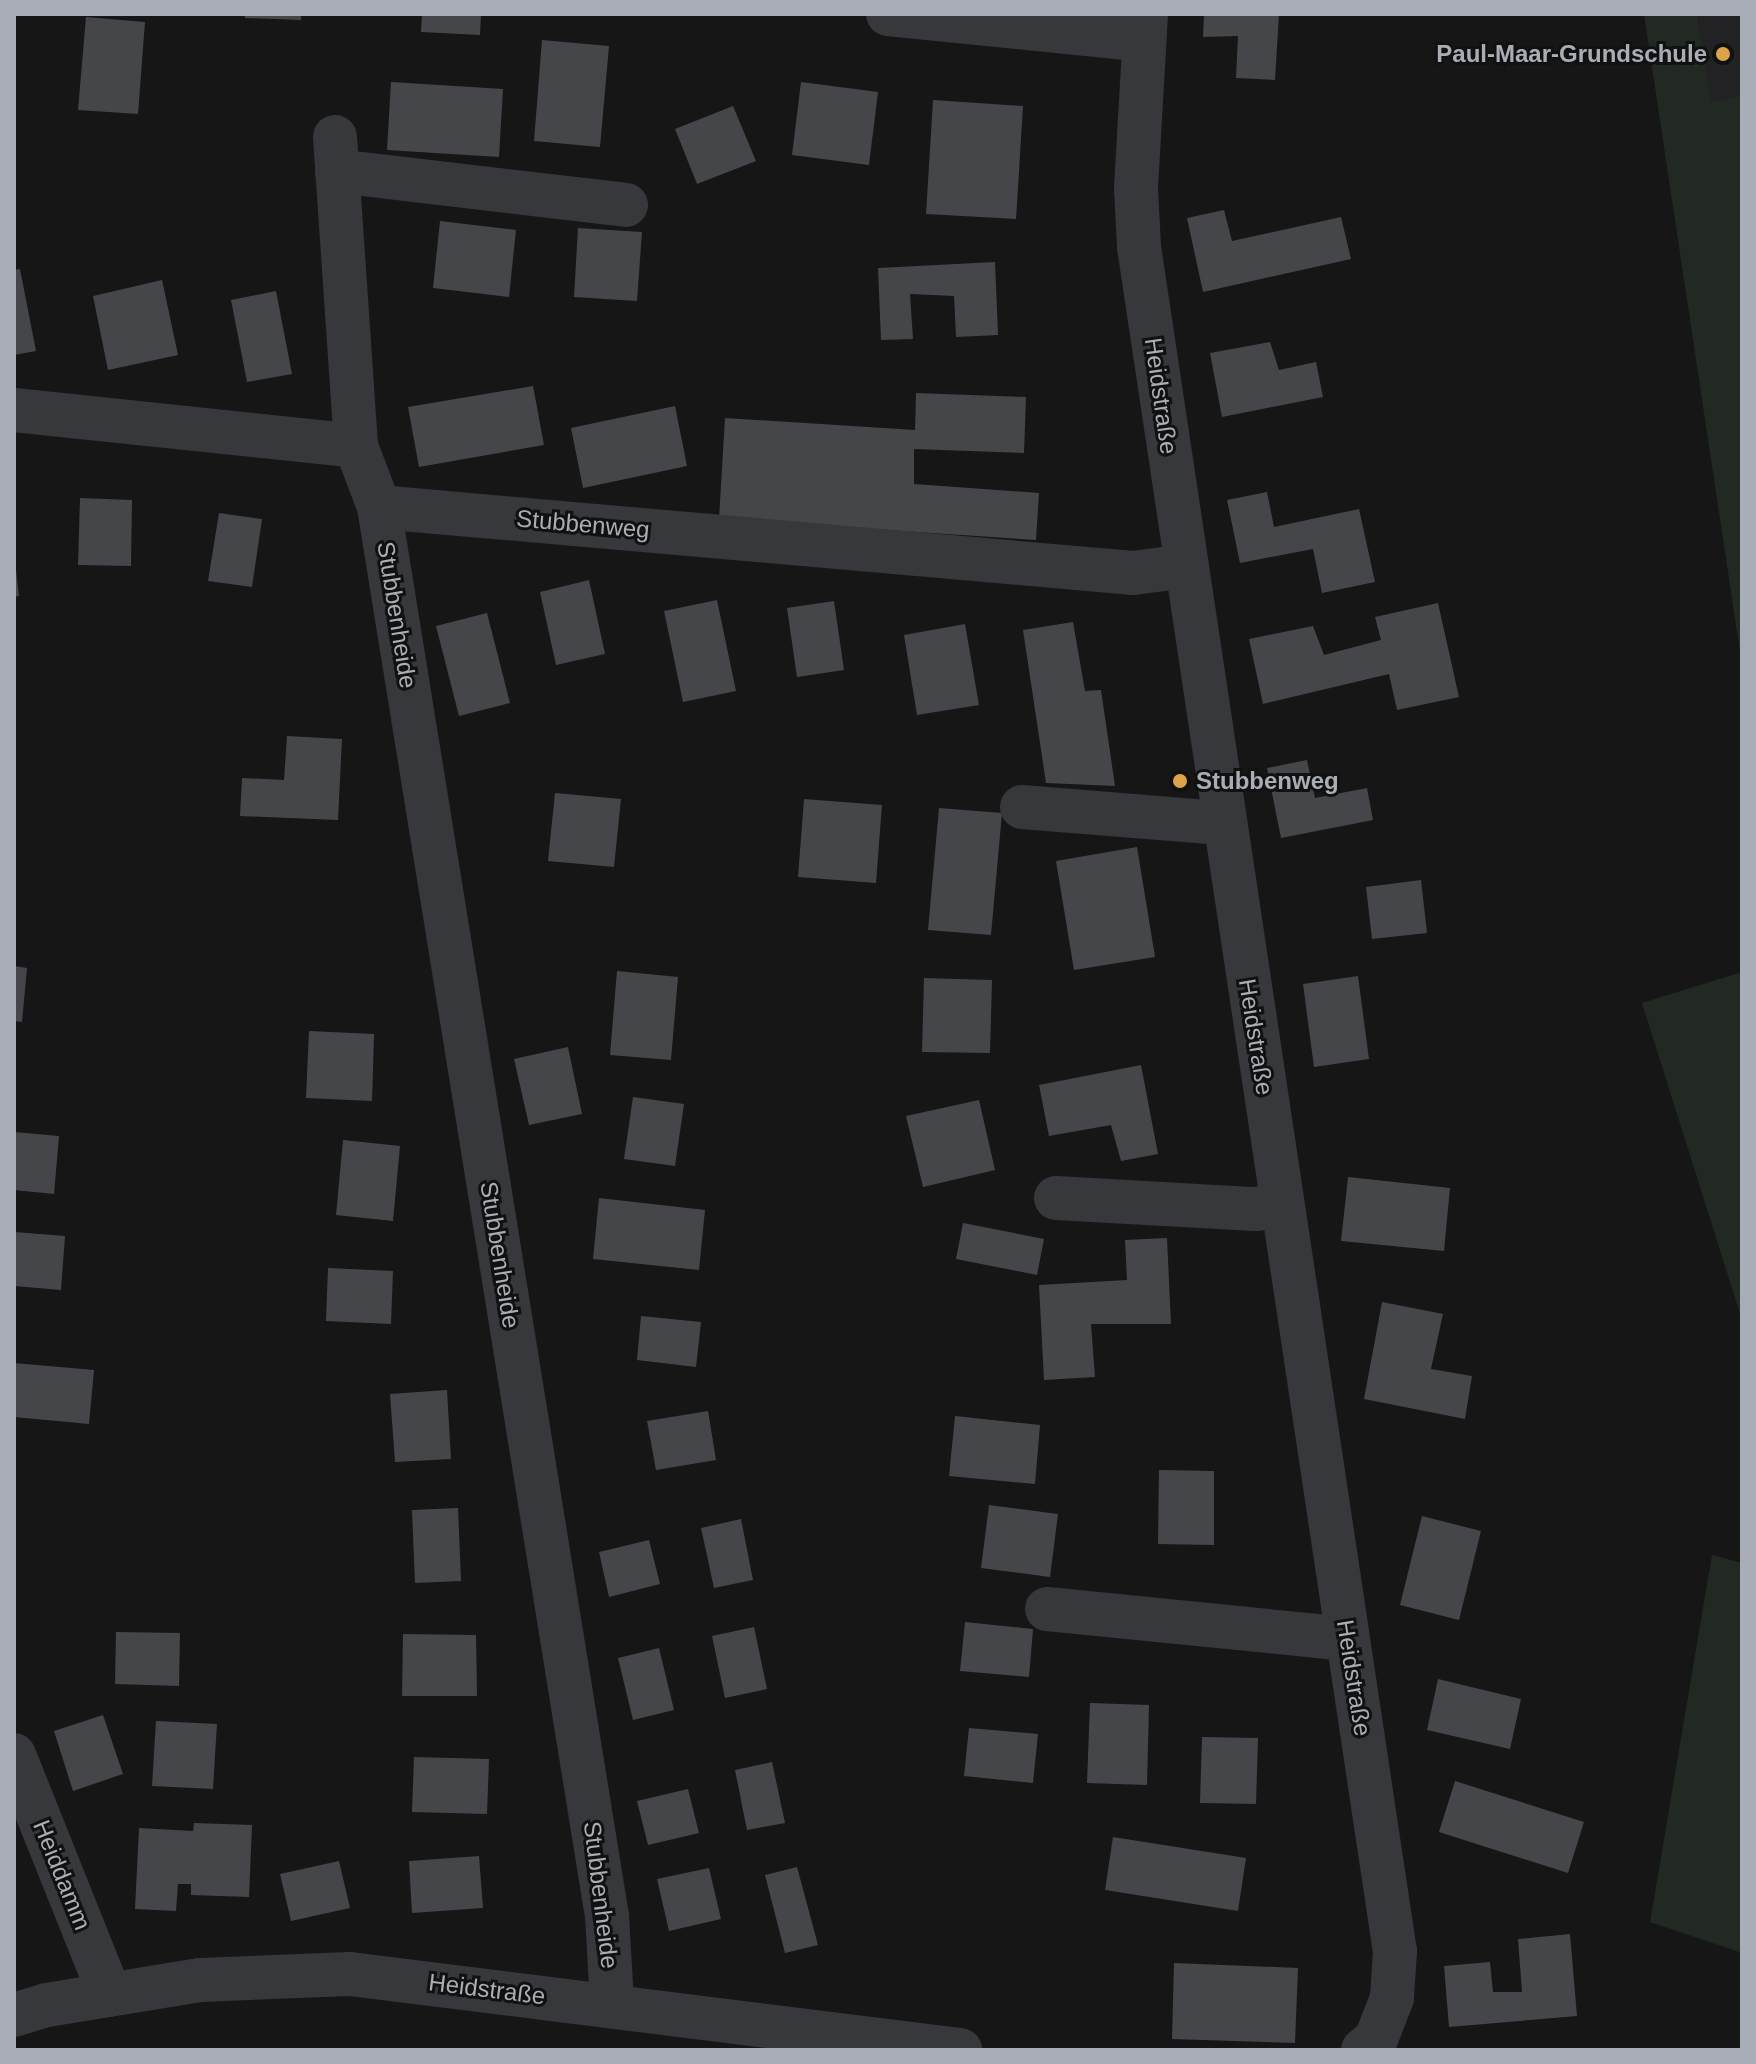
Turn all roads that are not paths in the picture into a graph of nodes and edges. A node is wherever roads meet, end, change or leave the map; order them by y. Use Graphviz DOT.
graph roads {
  1 [pos="888,14"];
  2 [pos="1145,27"];
  3 [pos="626,205"];
  4 [pos="14,410"];
  5 [pos="356,446"];
  6 [pos="379,507"];
  7 [pos="1186,566"];
  8 [pos="1022,807"];
  9 [pos="1222,823"];
  10 [pos="1056,1198"];
  11 [pos="1282,1206"];
  12 [pos="1047,1609"];
  13 [pos="1348,1639"];
  14 [pos="14,1755"];
  15 [pos="110,1995"];
  16 [pos="612,2004"];
  17 [pos="14,2015"];
  18 [pos="1376,2046"];
  19 [pos="960,2050"];
  1 -- 2 [label="street"];
  2 -- 7 [label="street, Heidstraße"];
  3 -- 5 [label="street"];
  4 -- 5 [label="street"];
  5 -- 6 [label="street"];
  6 -- 7 [label="street, Stubbenweg"];
  6 -- 16 [label="street, Stubbenheide"];
  7 -- 9 [label="street, Heidstraße"];
  8 -- 9 [label="street"];
  9 -- 11 [label="street, Heidstraße"];
  10 -- 11 [label="street"];
  11 -- 13 [label="street, Heidstraße"];
  12 -- 13 [label="street"];
  13 -- 18 [label="street, Heidstraße"];
  14 -- 15 [label="street, Heiddamm"];
  15 -- 16 [label="street, Heidstraße"];
  15 -- 17 [label="street, Heidstraße"];
  16 -- 19 [label="street, Heidstraße"];
}
